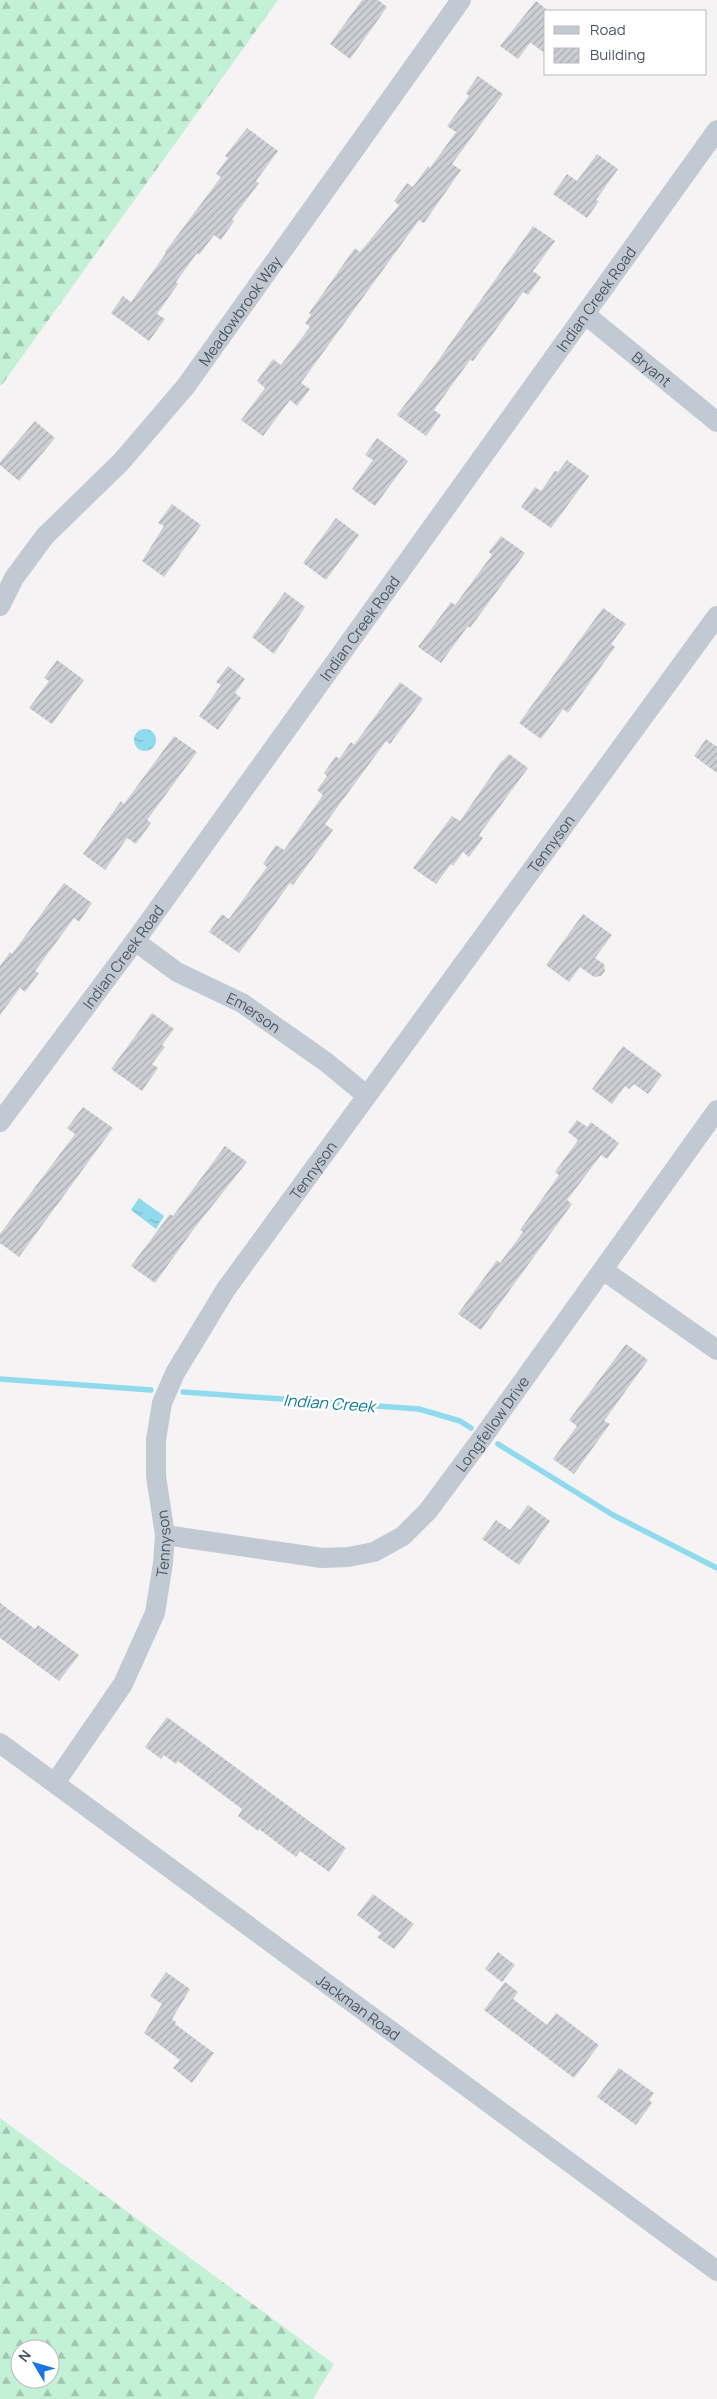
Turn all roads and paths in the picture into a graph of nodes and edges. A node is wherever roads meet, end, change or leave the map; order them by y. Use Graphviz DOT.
graph roads {
  1 [pos="461,0"];
  2 [pos="717,130"];
  3 [pos="586,315"];
  4 [pos="717,422"];
  5 [pos="0,606"];
  6 [pos="717,616"];
  7 [pos="135,941"];
  8 [pos="366,1095"];
  9 [pos="717,1110"];
  10 [pos="0,1122"];
  11 [pos="603,1270"];
  12 [pos="717,1350"];
  13 [pos="165,1535"];
  14 [pos="0,1743"];
  15 [pos="55,1783"];
  16 [pos="717,2271"];
  1 -- 5 [label="street, Meadowbrook Way"];
  2 -- 3 [label="street, Indian Creek Road"];
  3 -- 4 [label="street, Bryant"];
  3 -- 7 [label="street, Indian Creek Road"];
  6 -- 8 [label="street, Tennyson"];
  7 -- 8 [label="street, Emerson"];
  7 -- 10 [label="street, Indian Creek Road"];
  8 -- 13 [label="street, Tennyson"];
  9 -- 11 [label="street, Longfellow Drive"];
  11 -- 12 [label="street"];
  11 -- 13 [label="street, Longfellow Drive"];
  13 -- 15 [label="street, Tennyson"];
  14 -- 15 [label="street, Jackman Road"];
  15 -- 16 [label="street, Jackman Road"];
}
